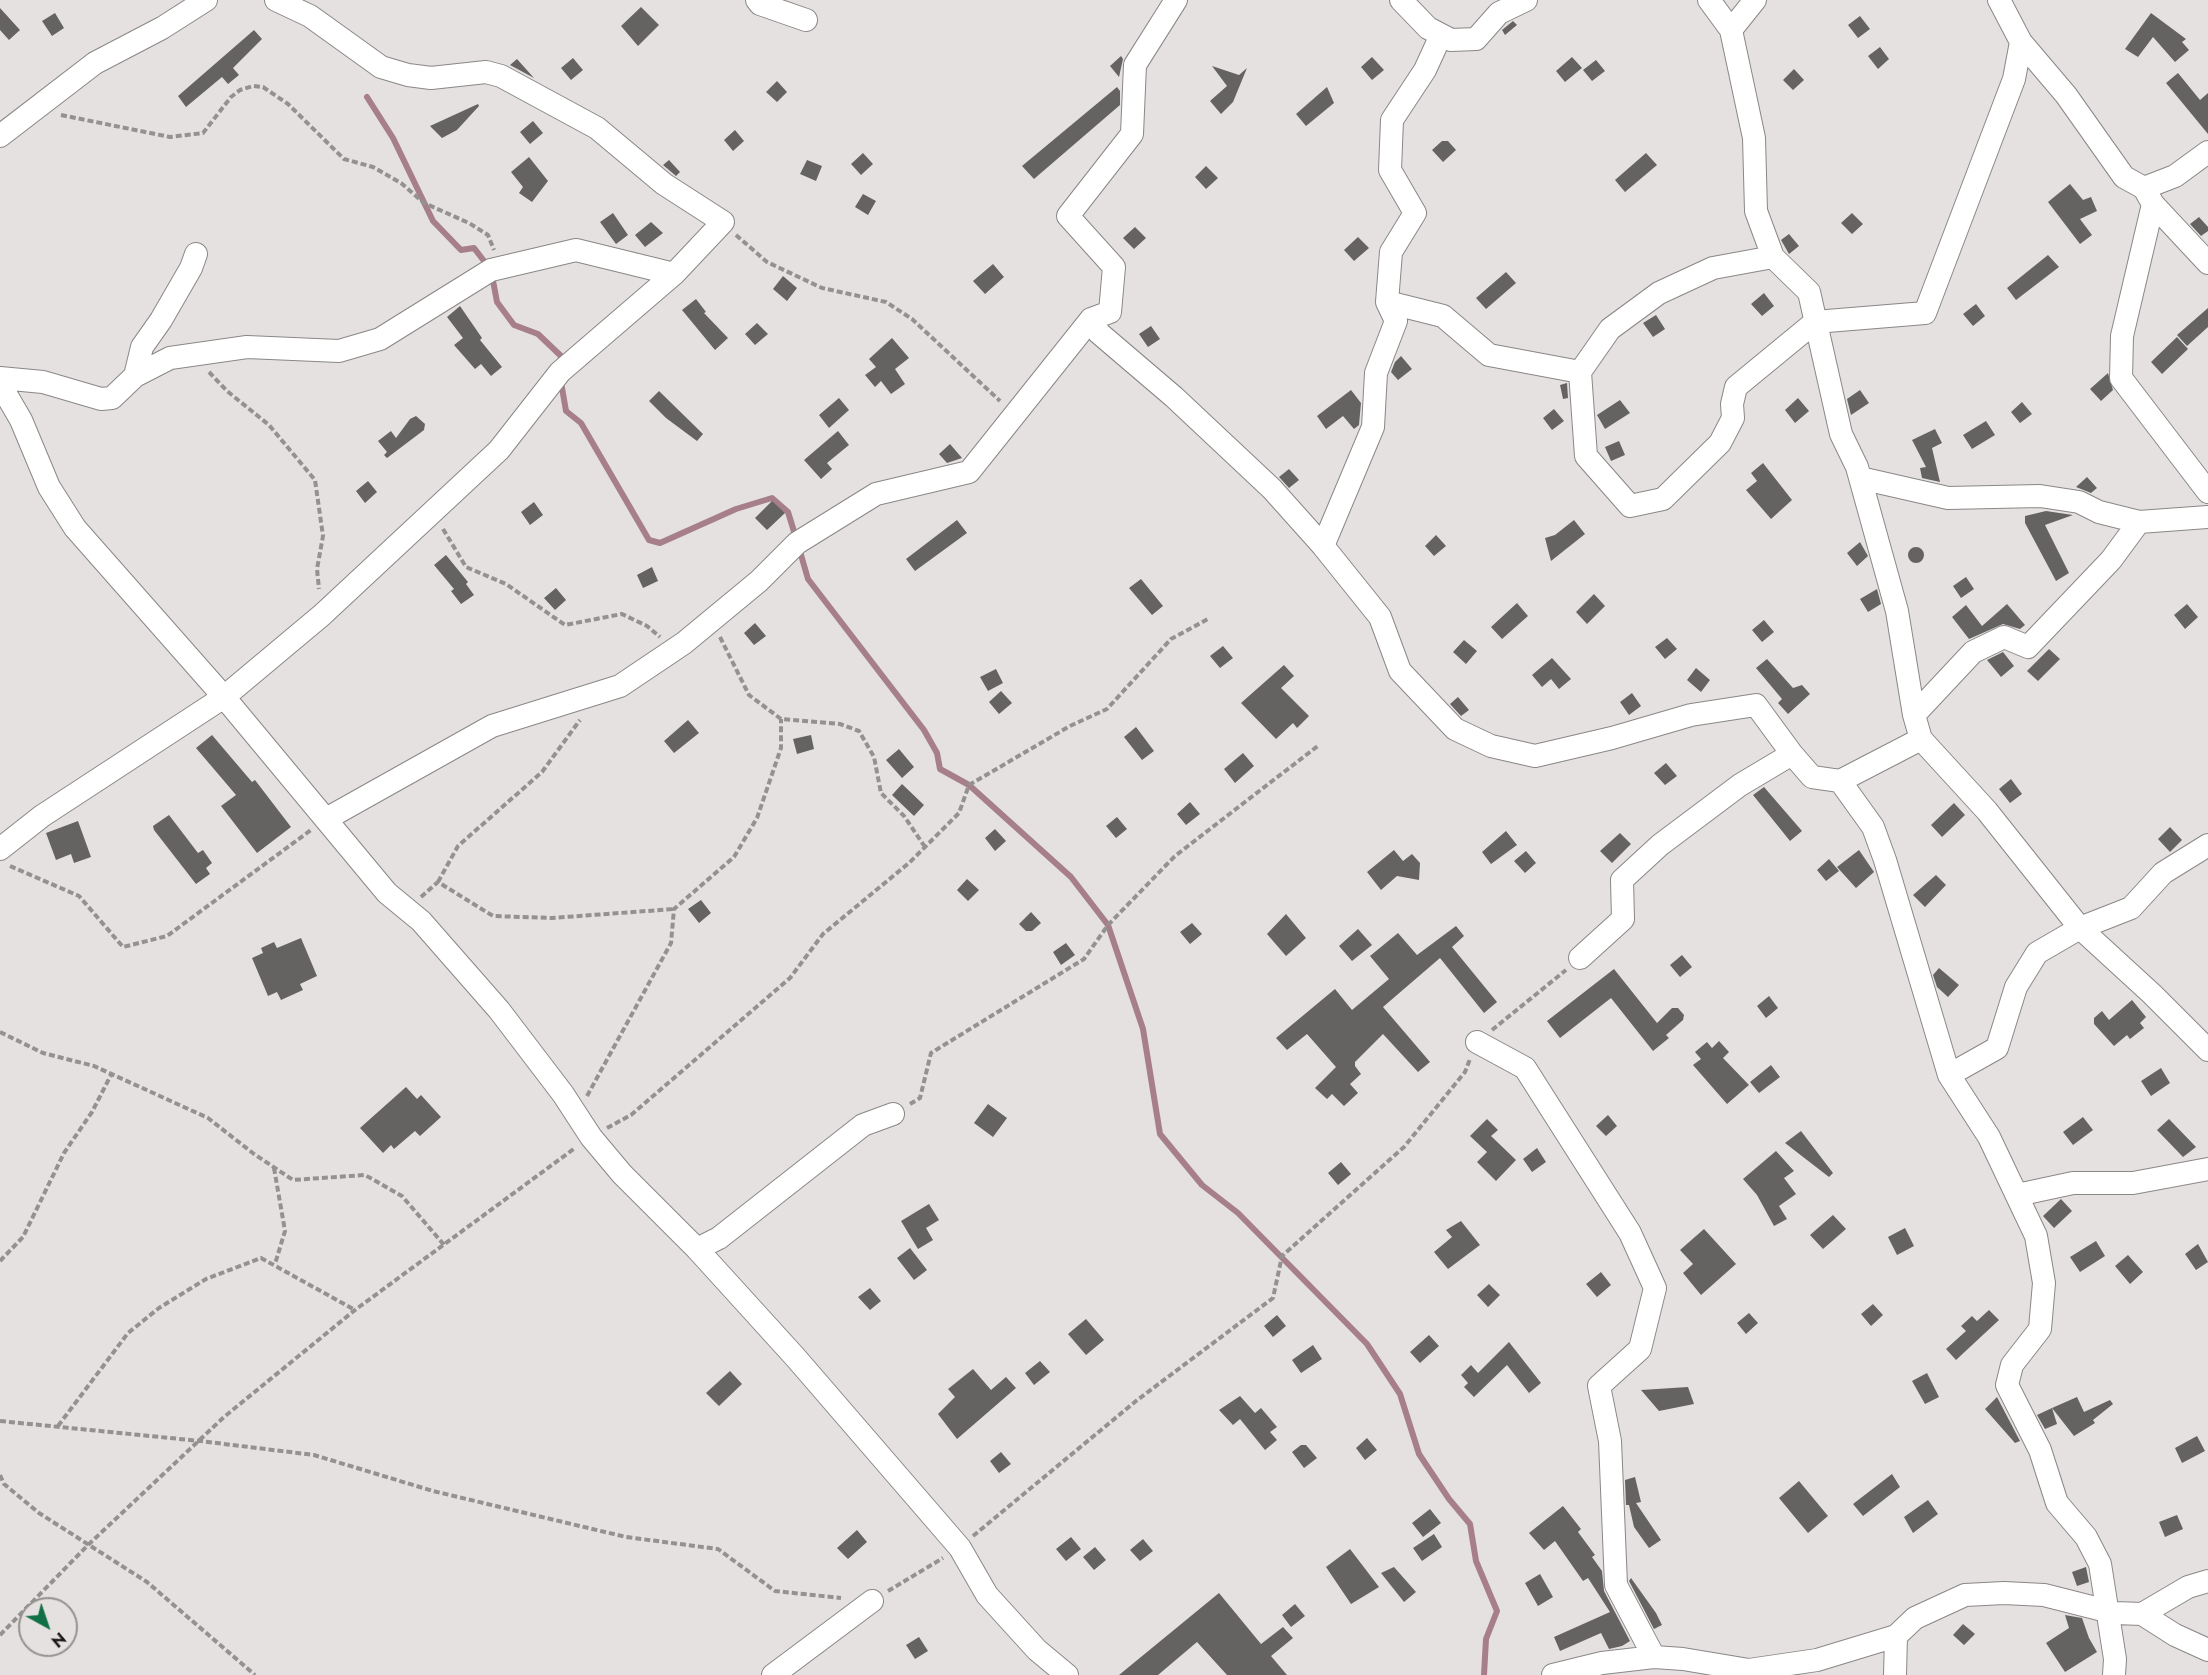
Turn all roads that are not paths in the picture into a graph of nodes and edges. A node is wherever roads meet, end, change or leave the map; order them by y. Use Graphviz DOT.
graph roads {
  1 [pos="276,0"];
  2 [pos="757,0"];
  3 [pos="1176,0"];
  4 [pos="1401,0"];
  5 [pos="1526,0"];
  6 [pos="1708,0"];
  7 [pos="1755,0"];
  8 [pos="1999,0"];
  9 [pos="196,2"];
  10 [pos="806,20"];
  11 [pos="1731,30"];
  12 [pos="1441,35"];
  13 [pos="2021,42"];
  14 [pos="0,136"];
  15 [pos="2208,152"];
  16 [pos="2148,196"];
  17 [pos="196,254"];
  18 [pos="1773,257"];
  19 [pos="2208,263"];
  20 [pos="674,274"];
  21 [pos="1387,302"];
  22 [pos="1091,319"];
  23 [pos="1815,322"];
  24 [pos="1580,372"];
  25 [pos="135,376"];
  26 [pos="0,378"];
  27 [pos="0,384"];
  28 [pos="1860,478"];
  29 [pos="2208,492"];
  30 [pos="2208,517"];
  31 [pos="2139,522"];
  32 [pos="1323,546"];
  33 [pos="224,697"];
  34 [pos="1914,715"];
  35 [pos="1921,739"];
  36 [pos="1792,754"];
  37 [pos="1840,781"];
  38 [pos="326,819"];
  39 [pos="2208,845"];
  40 [pos="0,849"];
  41 [pos="2080,928"];
  42 [pos="1580,958"];
  43 [pos="1477,1042"];
  44 [pos="2208,1050"];
  45 [pos="1948,1075"];
  46 [pos="892,1114"];
  47 [pos="2208,1169"];
  48 [pos="2017,1195"];
  49 [pos="698,1249"];
  50 [pos="2208,1581"];
  51 [pos="872,1601"];
  52 [pos="2107,1612"];
  53 [pos="2142,1614"];
  54 [pos="1896,1636"];
  55 [pos="2208,1650"];
  56 [pos="1654,1657"];
  57 [pos="773,1675"];
  58 [pos="1067,1675"];
  59 [pos="1553,1675"];
  60 [pos="1895,1675"];
  61 [pos="2114,1675"];
  1 -- 20 [label="street"];
  2 -- 10 [label="street"];
  3 -- 22 [label="street"];
  4 -- 12 [label="street"];
  5 -- 12 [label="street"];
  6 -- 11 [label="street"];
  7 -- 11 [label="street"];
  8 -- 13 [label="street"];
  9 -- 14 [label="street"];
  11 -- 18 [label="street"];
  12 -- 21 [label="street"];
  13 -- 16 [label="street"];
  13 -- 23 [label="street"];
  15 -- 16 [label="street"];
  16 -- 19 [label="street"];
  16 -- 29 [label="street"];
  17 -- 25 [label="street"];
  18 -- 23 [label="street"];
  18 -- 24 [label="street"];
  20 -- 25 [label="street"];
  20 -- 33 [label="street"];
  21 -- 24 [label="street"];
  21 -- 32 [label="street"];
  22 -- 32 [label="street"];
  22 -- 38 [label="street"];
  23 -- 24 [label="street"];
  23 -- 28 [label="street"];
  25 -- 26 [label="street"];
  27 -- 33 [label="street"];
  28 -- 31 [label="street"];
  28 -- 34 [label="street"];
  30 -- 31 [label="street"];
  31 -- 34 [label="street"];
  32 -- 36 [label="street"];
  33 -- 38 [label="street"];
  33 -- 40 [label="street"];
  34 -- 35 [label="street"];
  35 -- 37 [label="street"];
  35 -- 41 [label="street"];
  36 -- 37 [label="street"];
  36 -- 42 [label="street"];
  37 -- 45 [label="street"];
  38 -- 49 [label="street"];
  39 -- 41 [label="street"];
  41 -- 44 [label="street"];
  41 -- 45 [label="street"];
  43 -- 56 [label="street"];
  45 -- 48 [label="street"];
  46 -- 49 [label="street"];
  47 -- 48 [label="street"];
  48 -- 52 [label="street"];
  49 -- 58 [label="street"];
  50 -- 53 [label="street"];
  51 -- 57 [label="street"];
  52 -- 53 [label="street"];
  52 -- 54 [label="street"];
  52 -- 61 [label="street"];
  53 -- 55 [label="street"];
  54 -- 56 [label="street"];
  54 -- 60 [label="street"];
  56 -- 59 [label="street"];
}
